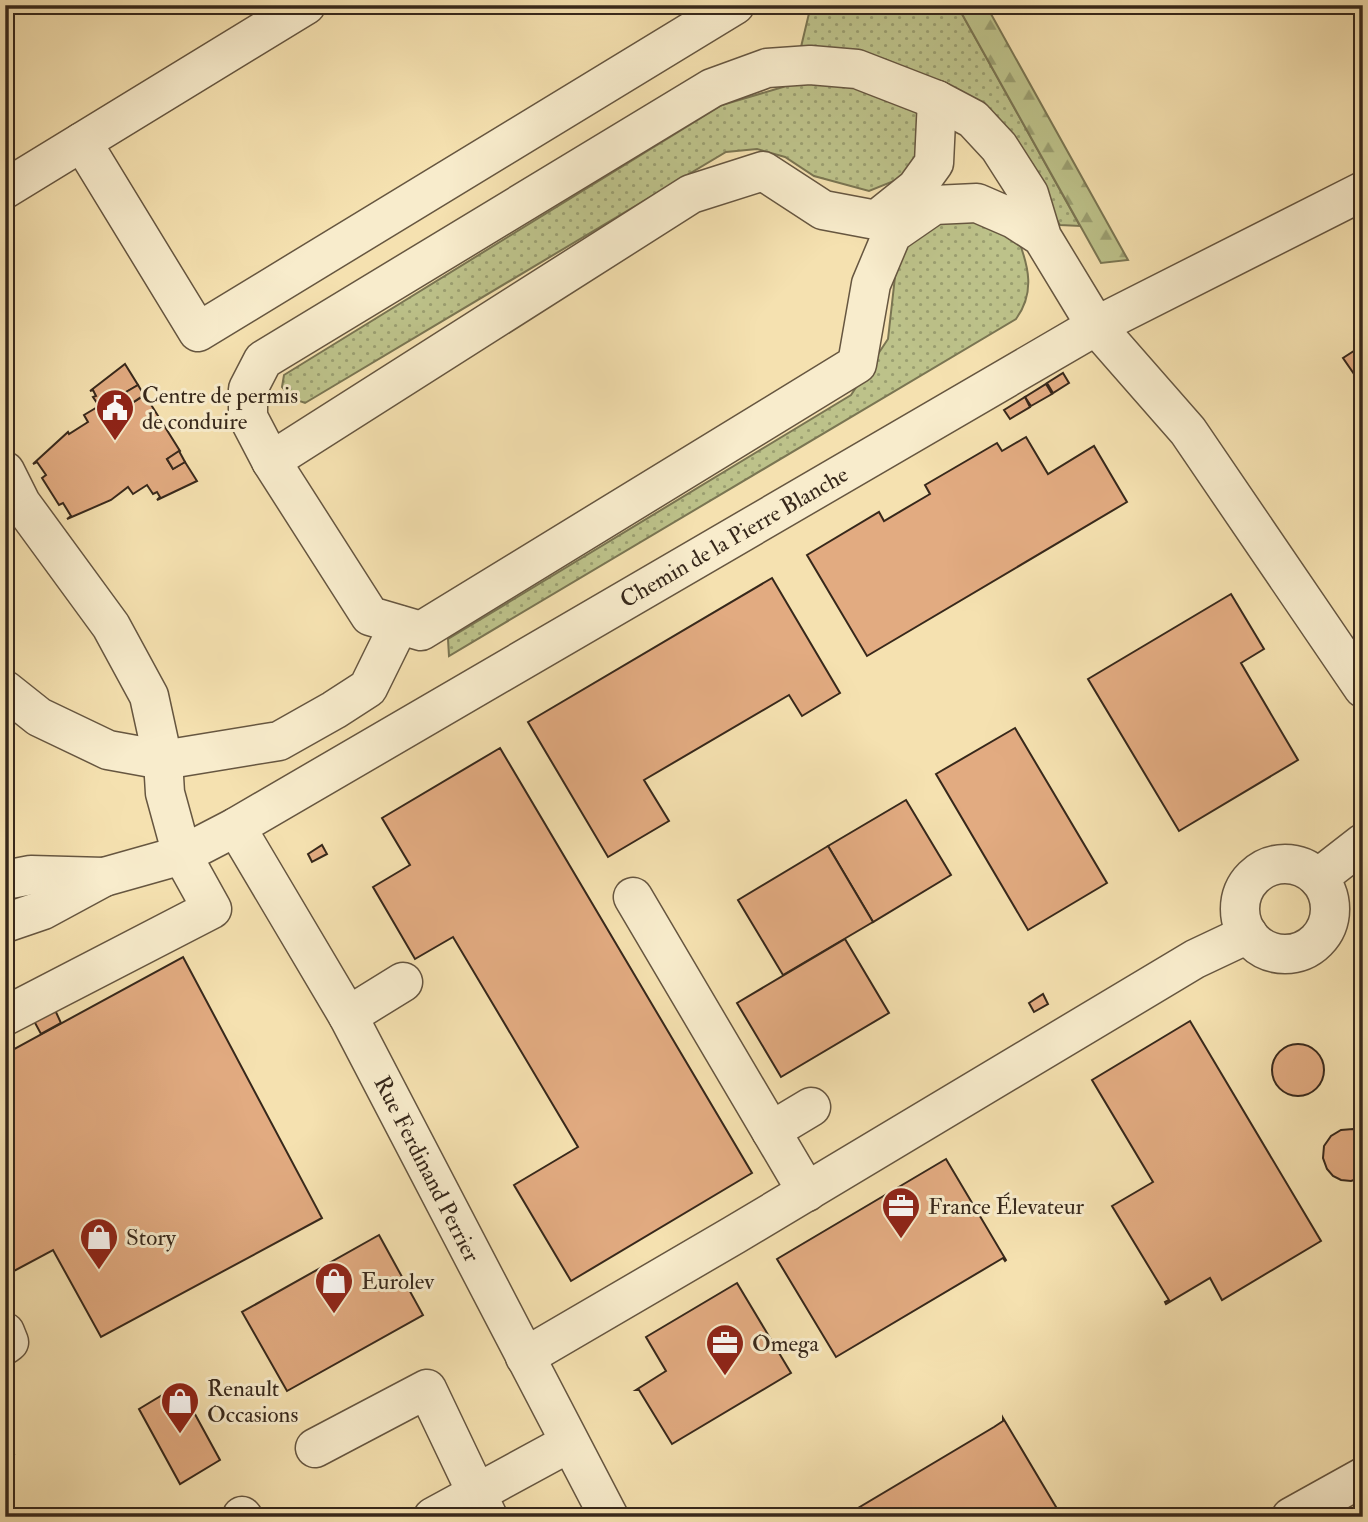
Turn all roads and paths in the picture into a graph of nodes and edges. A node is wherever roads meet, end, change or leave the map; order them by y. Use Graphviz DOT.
graph roads {
  1 [pos="306,5"];
  2 [pos="735,5"];
  3 [pos="937,100"];
  4 [pos="82,142"];
  5 [pos="5,189"];
  6 [pos="1363,191"];
  7 [pos="1042,237"];
  8 [pos="1096,326"];
  9 [pos="271,461"];
  10 [pos="5,471"];
  11 [pos="399,625"];
  12 [pos="1363,688"];
  13 [pos="5,690"];
  14 [pos="163,760"];
  15 [pos="236,827"];
  16 [pos="1363,843"];
  17 [pos="182,855"];
  18 [pos="104,877"];
  19 [pos="1318,878"];
  20 [pos="5,880"];
  21 [pos="633,897"];
  22 [pos="5,923"];
  23 [pos="1248,934"];
  24 [pos="403,982"];
  25 [pos="5,1016"];
  26 [pos="348,1016"];
  27 [pos="811,1107"];
  28 [pos="771,1131"];
  29 [pos="807,1192"];
  30 [pos="5,1332"];
  31 [pos="5,1345"];
  32 [pos="525,1357"];
  33 [pos="569,1443"];
  34 [pos="315,1448"];
  35 [pos="1363,1477"];
  36 [pos="483,1505"];
  37 [pos="433,1517"];
  38 [pos="609,1517"];
  39 [pos="1291,1517"];
  1 -- 4 [label="street"];
  2 -- 4 [label="street"];
  3 -- 7 [label="street"];
  3 -- 9 [label="street"];
  3 -- 9 [label="street"];
  4 -- 5 [label="street"];
  6 -- 8 [label="street, Chemin de la Pierre Blanche"];
  7 -- 8 [label="street"];
  7 -- 11 [label="street"];
  8 -- 12 [label="street"];
  8 -- 15 [label="street, Chemin de la Pierre Blanche"];
  9 -- 11 [label="street"];
  10 -- 14 [label="street"];
  11 -- 14 [label="street"];
  13 -- 14 [label="street"];
  14 -- 17 [label="street"];
  15 -- 17 [label="street, Chemin de la Pierre Blanche"];
  15 -- 26 [label="street, Rue Ferdinand Perrier"];
  16 -- 19 [label="street"];
  17 -- 18 [label="street, Chemin de la Pierre Blanche"];
  17 -- 25 [label="street"];
  18 -- 20 [label="street, Chemin de la Pierre Blanche"];
  18 -- 22 [label="street, Chemin de la Pierre Blanche"];
  19 -- 23 [label="street"];
  19 -- 23 [label="street"];
  21 -- 28 [label="street"];
  23 -- 29 [label="street"];
  24 -- 26 [label="street"];
  26 -- 32 [label="street, Rue Ferdinand Perrier"];
  27 -- 28 [label="street"];
  28 -- 29 [label="street"];
  29 -- 32 [label="street"];
  30 -- 31 [label="street"];
  32 -- 33 [label="street, Rue Ferdinand Perrier"];
  33 -- 36 [label="street"];
  33 -- 38 [label="street, Rue Ferdinand Perrier"];
  34 -- 36 [label="street"];
  35 -- 39 [label="street"];
  36 -- 37 [label="street"];
}
